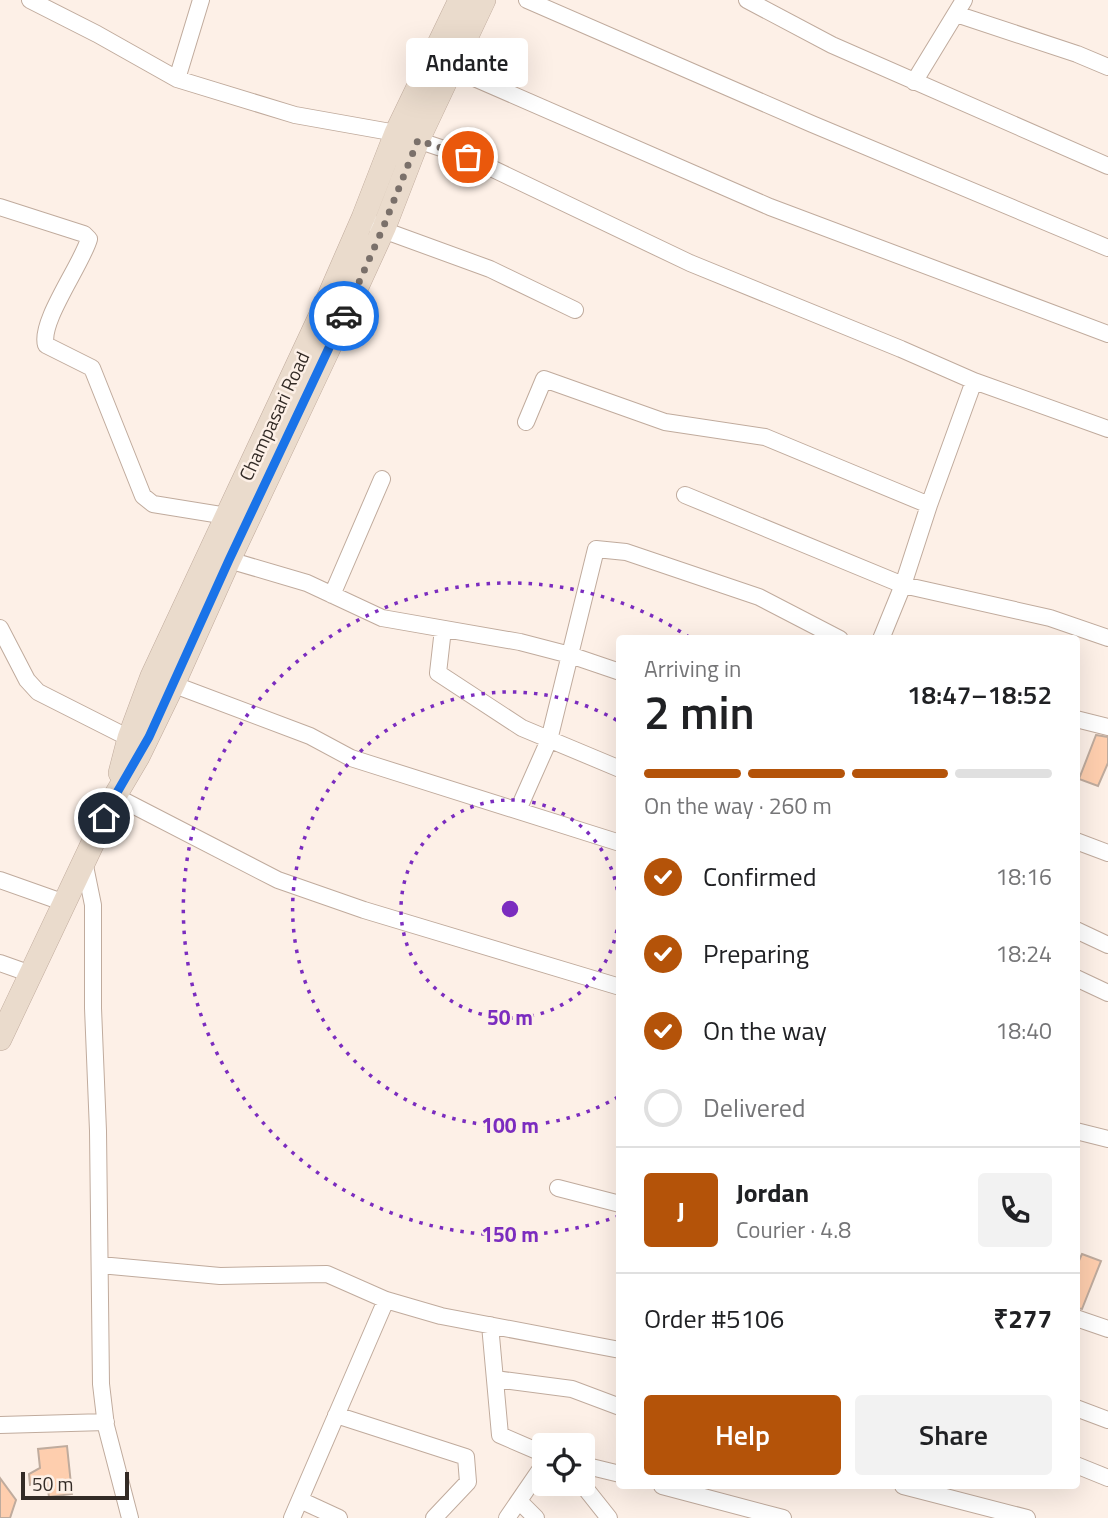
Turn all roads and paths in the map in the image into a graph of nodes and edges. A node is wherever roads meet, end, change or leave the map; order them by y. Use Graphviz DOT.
graph roads {
  1 [pos="30,0"];
  2 [pos="201,0"];
  3 [pos="460,0"];
  4 [pos="484,0"];
  5 [pos="527,0"];
  6 [pos="747,0"];
  7 [pos="960,7"];
  8 [pos="442,64"];
  9 [pos="1108,67"];
  10 [pos="177,79"];
  11 [pos="914,82"];
  12 [pos="396,133"];
  13 [pos="418,140"];
  14 [pos="1108,166"];
  15 [pos="0,207"];
  16 [pos="373,223"];
  17 [pos="1108,248"];
  18 [pos="575,310"];
  19 [pos="1108,334"];
  20 [pos="974,381"];
  21 [pos="526,422"];
  22 [pos="1108,429"];
  23 [pos="382,479"];
  24 [pos="685,495"];
  25 [pos="929,505"];
  26 [pos="227,516"];
  27 [pos="219,557"];
  28 [pos="903,585"];
  29 [pos="332,595"];
  30 [pos="0,628"];
  31 [pos="443,629"];
  32 [pos="832,635"];
  33 [pos="883,635"];
  34 [pos="1108,638"];
  35 [pos="570,655"];
  36 [pos="616,671"];
  37 [pos="152,676"];
  38 [pos="173,685"];
  39 [pos="1080,720"];
  40 [pos="1108,727"];
  41 [pos="129,738"];
  42 [pos="549,740"];
  43 [pos="616,767"];
  44 [pos="115,796"];
  45 [pos="517,810"];
  46 [pos="616,842"];
  47 [pos="1080,842"];
  48 [pos="1108,853"];
  49 [pos="84,861"];
  50 [pos="0,880"];
  51 [pos="65,902"];
  52 [pos="1080,932"];
  53 [pos="1108,945"];
  54 [pos="0,963"];
  55 [pos="31,974"];
  56 [pos="1080,980"];
  57 [pos="616,986"];
  58 [pos="1108,993"];
  59 [pos="0,1039"];
  60 [pos="1080,1132"];
  61 [pos="1108,1139"];
  62 [pos="558,1188"];
  63 [pos="616,1203"];
  64 [pos="100,1265"];
  65 [pos="386,1300"];
  66 [pos="1080,1319"];
  67 [pos="490,1325"];
  68 [pos="1108,1329"];
  69 [pos="616,1349"];
  70 [pos="495,1379"];
  71 [pos="616,1406"];
  72 [pos="1080,1410"];
  73 [pos="337,1415"];
  74 [pos="1108,1420"];
  75 [pos="106,1422"];
  76 [pos="0,1425"];
  77 [pos="532,1449"];
  78 [pos="1080,1467"];
  79 [pos="595,1468"];
  80 [pos="616,1474"];
  81 [pos="1108,1478"];
  82 [pos="532,1482"];
  83 [pos="673,1489"];
  84 [pos="914,1489"];
  85 [pos="592,1496"];
  86 [pos="300,1500"];
  87 [pos="519,1501"];
  88 [pos="130,1518"];
  89 [pos="292,1518"];
  90 [pos="339,1518"];
  91 [pos="434,1518"];
  92 [pos="507,1518"];
  93 [pos="536,1518"];
  94 [pos="609,1518"];
  95 [pos="783,1518"];
  96 [pos="1027,1518"];
  1 -- 10 [label="street"];
  2 -- 10 [label="street"];
  3 -- 8 [label="main road, Champasari Road"];
  4 -- 8 [label="main road, Champasari Road"];
  5 -- 17 [label="street"];
  6 -- 11 [label="street"];
  7 -- 9 [label="street"];
  7 -- 11 [label="street"];
  8 -- 12 [label="main road, Champasari Road"];
  8 -- 13 [label="main road, Champasari Road"];
  8 -- 19 [label="street"];
  10 -- 12 [label="street"];
  11 -- 14 [label="street"];
  12 -- 13 [label="street"];
  12 -- 16 [label="main road, Champasari Road"];
  13 -- 16 [label="main road, Champasari Road"];
  13 -- 20 [label="street"];
  15 -- 26 [label="street"];
  16 -- 18 [label="street"];
  16 -- 26 [label="main road, Champasari Road"];
  16 -- 27 [label="main road, Champasari Road"];
  20 -- 22 [label="street"];
  20 -- 25 [label="street"];
  21 -- 25 [label="street"];
  23 -- 29 [label="street"];
  24 -- 28 [label="street"];
  25 -- 28 [label="street"];
  26 -- 27 [label="main road, Champasari Road"];
  27 -- 29 [label="street"];
  27 -- 37 [label="main road, Champasari Road"];
  27 -- 38 [label="main road, Champasari Road"];
  28 -- 33 [label="street"];
  28 -- 34 [label="street"];
  29 -- 31 [label="street"];
  30 -- 41 [label="street"];
  31 -- 35 [label="street"];
  31 -- 42 [label="street"];
  32 -- 35 [label="street"];
  35 -- 36 [label="street"];
  35 -- 42 [label="street"];
  37 -- 38 [label="street"];
  37 -- 41 [label="main road, Champasari Road"];
  38 -- 44 [label="main road, Champasari Road"];
  38 -- 45 [label="street"];
  39 -- 40 [label="street"];
  41 -- 44 [label="main road, Champasari Road"];
  42 -- 43 [label="street"];
  42 -- 45 [label="street"];
  44 -- 49 [label="main road, Champasari Road"];
  44 -- 57 [label="street"];
  45 -- 46 [label="street"];
  47 -- 48 [label="street"];
  49 -- 51 [label="main road, Champasari Road"];
  49 -- 64 [label="street"];
  50 -- 51 [label="street"];
  51 -- 55 [label="main road, Champasari Road"];
  52 -- 53 [label="street"];
  54 -- 55 [label="street"];
  55 -- 59 [label="main road, Champasari Road"];
  56 -- 58 [label="street"];
  60 -- 61 [label="street"];
  62 -- 63 [label="street"];
  64 -- 65 [label="street"];
  64 -- 75 [label="street"];
  65 -- 67 [label="street"];
  65 -- 73 [label="street"];
  66 -- 68 [label="street"];
  67 -- 69 [label="street"];
  67 -- 70 [label="street"];
  70 -- 71 [label="street"];
  70 -- 77 [label="street"];
  72 -- 74 [label="street"];
  73 -- 86 [label="street"];
  73 -- 91 [label="street"];
  75 -- 76 [label="street"];
  75 -- 88 [label="street"];
  78 -- 81 [label="street"];
  79 -- 80 [label="street"];
  82 -- 87 [label="street"];
  83 -- 95 [label="street"];
  84 -- 96 [label="street"];
  85 -- 94 [label="street"];
  86 -- 89 [label="street"];
  86 -- 90 [label="street"];
  87 -- 92 [label="street"];
  87 -- 93 [label="street"];
}
